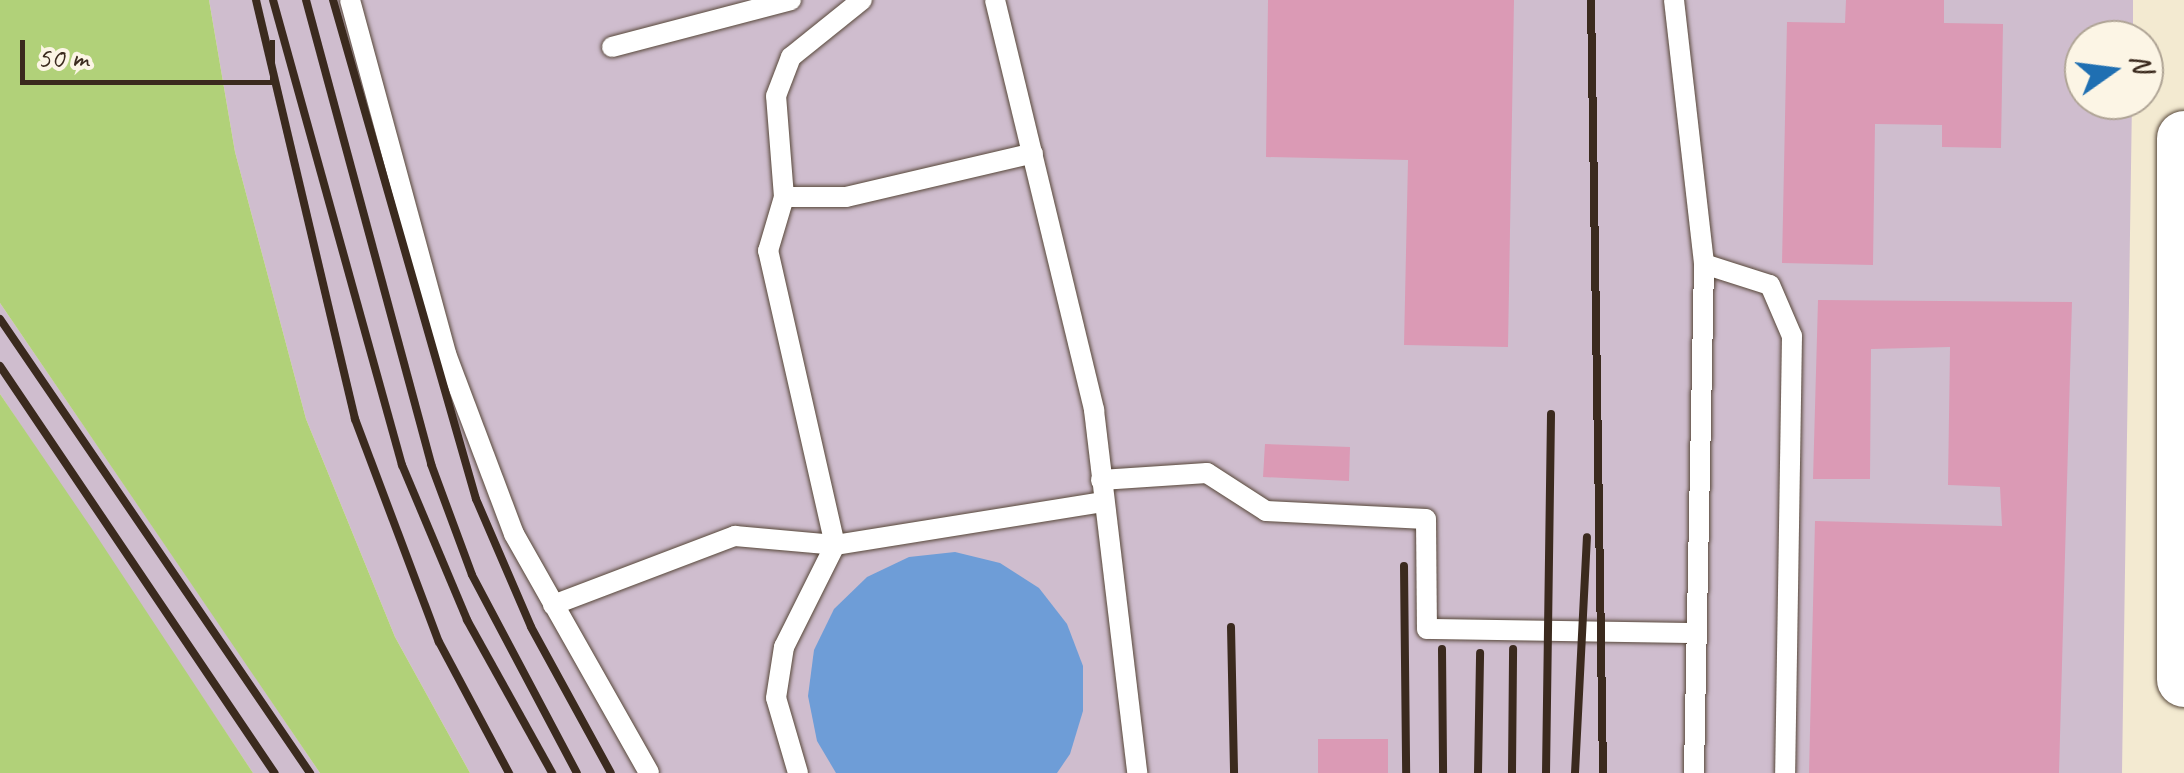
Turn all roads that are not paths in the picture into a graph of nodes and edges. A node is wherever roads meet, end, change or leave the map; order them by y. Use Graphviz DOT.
graph roads {
  1 [pos="350,0"];
  2 [pos="790,0"];
  3 [pos="862,0"];
  4 [pos="995,0"];
  5 [pos="1674,0"];
  6 [pos="751,5"];
  7 [pos="612,48"];
  8 [pos="2184,138"];
  9 [pos="1033,154"];
  10 [pos="784,196"];
  11 [pos="2183,236"];
  12 [pos="1704,264"];
  13 [pos="1101,480"];
  14 [pos="1102,502"];
  15 [pos="836,545"];
  16 [pos="553,605"];
  17 [pos="1696,633"];
  18 [pos="2184,679"];
  19 [pos="649,773"];
  20 [pos="798,773"];
  21 [pos="1138,773"];
  22 [pos="1694,773"];
  23 [pos="1784,773"];
  1 -- 16 [label="lane"];
  2 -- 6 [label="lane"];
  3 -- 10 [label="lane"];
  4 -- 9 [label="lane"];
  5 -- 12 [label="lane"];
  6 -- 7 [label="lane"];
  8 -- 11 [label="street"];
  9 -- 10 [label="lane"];
  9 -- 13 [label="lane"];
  10 -- 15 [label="lane"];
  11 -- 18 [label="street"];
  12 -- 17 [label="lane"];
  12 -- 23 [label="lane"];
  13 -- 14 [label="lane"];
  13 -- 17 [label="lane"];
  14 -- 15 [label="lane"];
  14 -- 21 [label="lane"];
  15 -- 16 [label="lane"];
  15 -- 20 [label="lane"];
  16 -- 19 [label="lane"];
  17 -- 22 [label="lane"];
}
